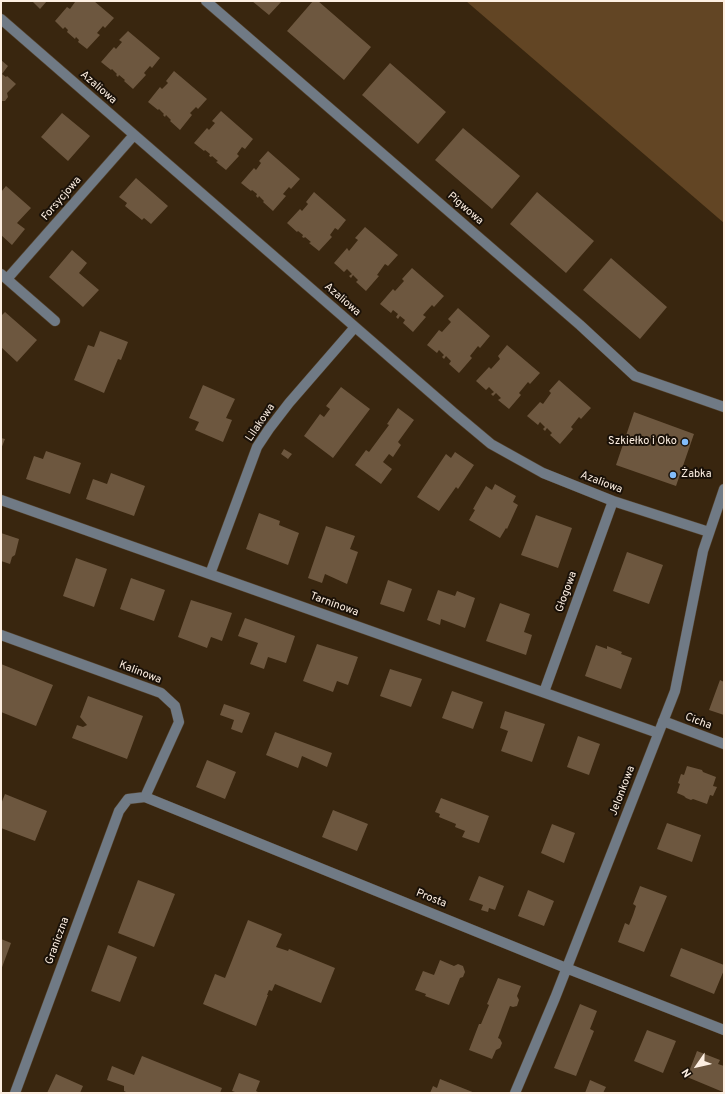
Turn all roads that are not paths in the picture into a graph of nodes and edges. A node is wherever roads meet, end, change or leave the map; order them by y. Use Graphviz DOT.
graph roads {
  1 [pos="206,1"];
  2 [pos="1,19"];
  3 [pos="134,135"];
  4 [pos="4,277"];
  5 [pos="55,321"];
  6 [pos="355,327"];
  7 [pos="724,407"];
  8 [pos="724,489"];
  9 [pos="1,500"];
  10 [pos="613,501"];
  11 [pos="709,532"];
  12 [pos="210,574"];
  13 [pos="1,635"];
  14 [pos="544,692"];
  15 [pos="663,721"];
  16 [pos="658,733"];
  17 [pos="724,744"];
  18 [pos="145,797"];
  19 [pos="128,799"];
  20 [pos="566,968"];
  21 [pos="724,1030"];
  22 [pos="15,1093"];
  23 [pos="515,1093"];
  1 -- 7 [label="street, Pigwowa"];
  2 -- 3 [label="street, Azaliowa"];
  3 -- 4 [label="street, Forsycjowa"];
  3 -- 6 [label="street, Azaliowa"];
  4 -- 5 [label="street, Forsycjowa"];
  6 -- 10 [label="street, Azaliowa"];
  6 -- 12 [label="street, Lilakowa"];
  8 -- 11 [label="street, Jelonkowa"];
  9 -- 12 [label="street, Tarninowa"];
  10 -- 11 [label="street, Azaliowa"];
  10 -- 14 [label="street, Głogowa"];
  11 -- 15 [label="street, Jelonkowa"];
  12 -- 14 [label="street, Tarninowa"];
  13 -- 18 [label="street, Kalinowa"];
  14 -- 16 [label="street, Tarninowa"];
  15 -- 16 [label="street, Jelonkowa"];
  15 -- 17 [label="street, Cicha"];
  16 -- 20 [label="street, Jelonkowa"];
  18 -- 19 [label="street, Prosta"];
  18 -- 20 [label="street, Prosta"];
  19 -- 22 [label="street, Graniczna"];
  20 -- 21 [label="street, Prosta"];
  20 -- 23 [label="street, Jelonkowa"];
}
